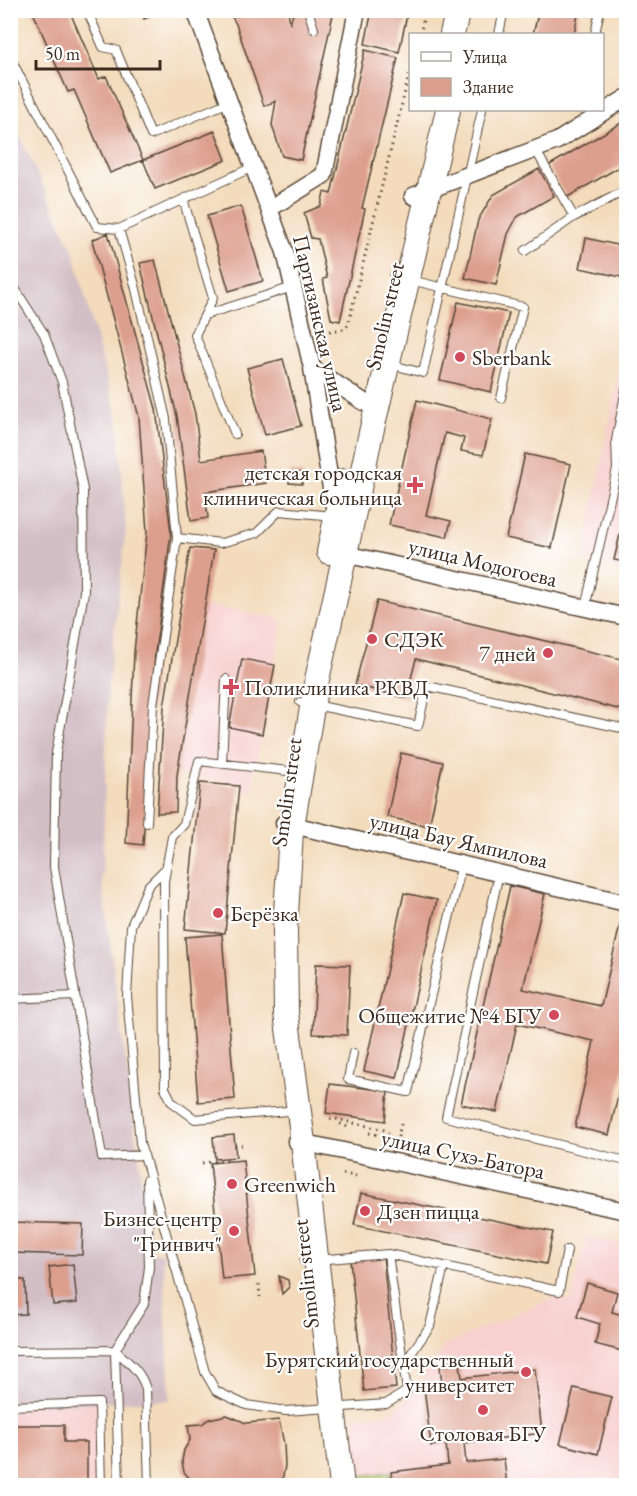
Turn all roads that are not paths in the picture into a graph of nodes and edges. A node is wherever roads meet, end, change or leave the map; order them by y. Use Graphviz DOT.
graph roads {
  1 [pos="87,10"];
  2 [pos="195,10"];
  3 [pos="308,10"];
  4 [pos="357,10"];
  5 [pos="458,10"];
  6 [pos="472,10"];
  7 [pos="504,10"];
  8 [pos="600,10"];
  9 [pos="314,29"];
  10 [pos="452,33"];
  11 [pos="466,33"];
  12 [pos="499,33"];
  13 [pos="594,33"];
  14 [pos="10,57"];
  15 [pos="627,98"];
  16 [pos="229,102"];
  17 [pos="434,111"];
  18 [pos="448,111"];
  19 [pos="482,111"];
  20 [pos="535,149"];
  21 [pos="253,167"];
  22 [pos="468,175"];
  23 [pos="627,190"];
  24 [pos="421,192"];
  25 [pos="183,199"];
  26 [pos="269,209"];
  27 [pos="574,217"];
  28 [pos="119,229"];
  29 [pos="525,251"];
  30 [pos="401,278"];
  31 [pos="10,281"];
  32 [pos="293,287"];
  33 [pos="443,288"];
  34 [pos="205,315"];
  35 [pos="381,362"];
  36 [pos="312,368"];
  37 [pos="627,389"];
  38 [pos="501,398"];
  39 [pos="364,402"];
  40 [pos="235,434"];
  41 [pos="336,516"];
  42 [pos="177,538"];
  43 [pos="337,552"];
  44 [pos="585,608"];
  45 [pos="627,617"];
  46 [pos="225,679"];
  47 [pos="306,703"];
  48 [pos="627,729"];
  49 [pos="222,764"];
  50 [pos="288,771"];
  51 [pos="147,823"];
  52 [pos="286,824"];
  53 [pos="462,864"];
  54 [pos="166,868"];
  55 [pos="500,873"];
  56 [pos="627,903"];
  57 [pos="75,996"];
  58 [pos="10,999"];
  59 [pos="353,1053"];
  60 [pos="287,1111"];
  61 [pos="297,1141"];
  62 [pos="144,1155"];
  63 [pos="627,1161"];
  64 [pos="627,1211"];
  65 [pos="567,1250"];
  66 [pos="388,1254"];
  67 [pos="310,1260"];
  68 [pos="444,1266"];
  69 [pos="116,1350"];
  70 [pos="10,1351"];
  71 [pos="404,1364"];
  72 [pos="10,1406"];
  73 [pos="326,1409"];
  74 [pos="101,1485"];
  75 [pos="119,1485"];
  76 [pos="150,1485"];
  77 [pos="327,1485"];
  78 [pos="342,1485"];
  1 -- 16 [label="lane"];
  2 -- 16 [label="street, Партизанская улица"];
  3 -- 9 [label="lane"];
  4 -- 26 [label="street"];
  5 -- 10 [label="main road"];
  6 -- 11 [label="main road"];
  7 -- 12 [label="lane"];
  8 -- 13 [label="lane"];
  14 -- 28 [label="lane"];
  15 -- 20 [label="street"];
  16 -- 21 [label="street, Партизанская улица"];
  17 -- 24 [label="main road, Smolin street"];
  18 -- 24 [label="main road"];
  19 -- 22 [label="lane"];
  20 -- 22 [label="street"];
  20 -- 27 [label="lane"];
  21 -- 25 [label="lane"];
  21 -- 26 [label="street, Партизанская улица"];
  22 -- 24 [label="street"];
  22 -- 33 [label="lane"];
  23 -- 27 [label="lane"];
  24 -- 30 [label="main road, Smolin street"];
  25 -- 28 [label="lane"];
  25 -- 34 [label="lane"];
  26 -- 32 [label="street, Партизанская улица"];
  27 -- 29 [label="lane"];
  28 -- 42 [label="lane"];
  30 -- 33 [label="lane"];
  30 -- 35 [label="main road, Smolin street"];
  31 -- 57 [label="lane"];
  32 -- 34 [label="lane"];
  32 -- 36 [label="street, Партизанская улица"];
  33 -- 35 [label="lane"];
  33 -- 38 [label="lane"];
  34 -- 40 [label="lane"];
  35 -- 39 [label="main road, Smolin street"];
  35 -- 43 [label="main road"];
  36 -- 39 [label="street"];
  36 -- 41 [label="street, Партизанская улица"];
  37 -- 44 [label="lane"];
  39 -- 41 [label="main road, Smolin street"];
  41 -- 42 [label="lane"];
  41 -- 43 [label="main road, Smolin street"];
  42 -- 51 [label="lane"];
  43 -- 44 [label="street, улица Модогоева"];
  43 -- 47 [label="main road, Smolin street"];
  44 -- 45 [label="street, улица Модогоева"];
  46 -- 49 [label="lane"];
  47 -- 48 [label="lane"];
  47 -- 50 [label="main road, Smolin street"];
  47 -- 52 [label="main road"];
  49 -- 50 [label="lane"];
  49 -- 54 [label="lane"];
  50 -- 52 [label="main road, Smolin street"];
  52 -- 53 [label="street, улица Бау Ямпилова"];
  52 -- 60 [label="main road, Smolin street"];
  52 -- 61 [label="main road"];
  53 -- 55 [label="street, улица Бау Ямпилова"];
  53 -- 59 [label="lane"];
  54 -- 60 [label="lane"];
  54 -- 62 [label="lane"];
  55 -- 56 [label="street, улица Бау Ямпилова"];
  55 -- 63 [label="lane"];
  57 -- 58 [label="lane"];
  57 -- 62 [label="lane"];
  60 -- 61 [label="main road, Smolin street"];
  61 -- 64 [label="street, улица Сухэ-Батора"];
  61 -- 67 [label="main road, Smolin street"];
  62 -- 69 [label="lane"];
  62 -- 73 [label="lane"];
  65 -- 68 [label="lane"];
  66 -- 67 [label="lane"];
  66 -- 68 [label="lane"];
  66 -- 71 [label="lane"];
  67 -- 73 [label="main road, Smolin street"];
  68 -- 71 [label="lane"];
  69 -- 70 [label="lane"];
  69 -- 75 [label="lane"];
  69 -- 76 [label="lane"];
  71 -- 73 [label="lane"];
  72 -- 74 [label="lane"];
  73 -- 77 [label="main road, Smolin street"];
  73 -- 78 [label="main road"];
}
